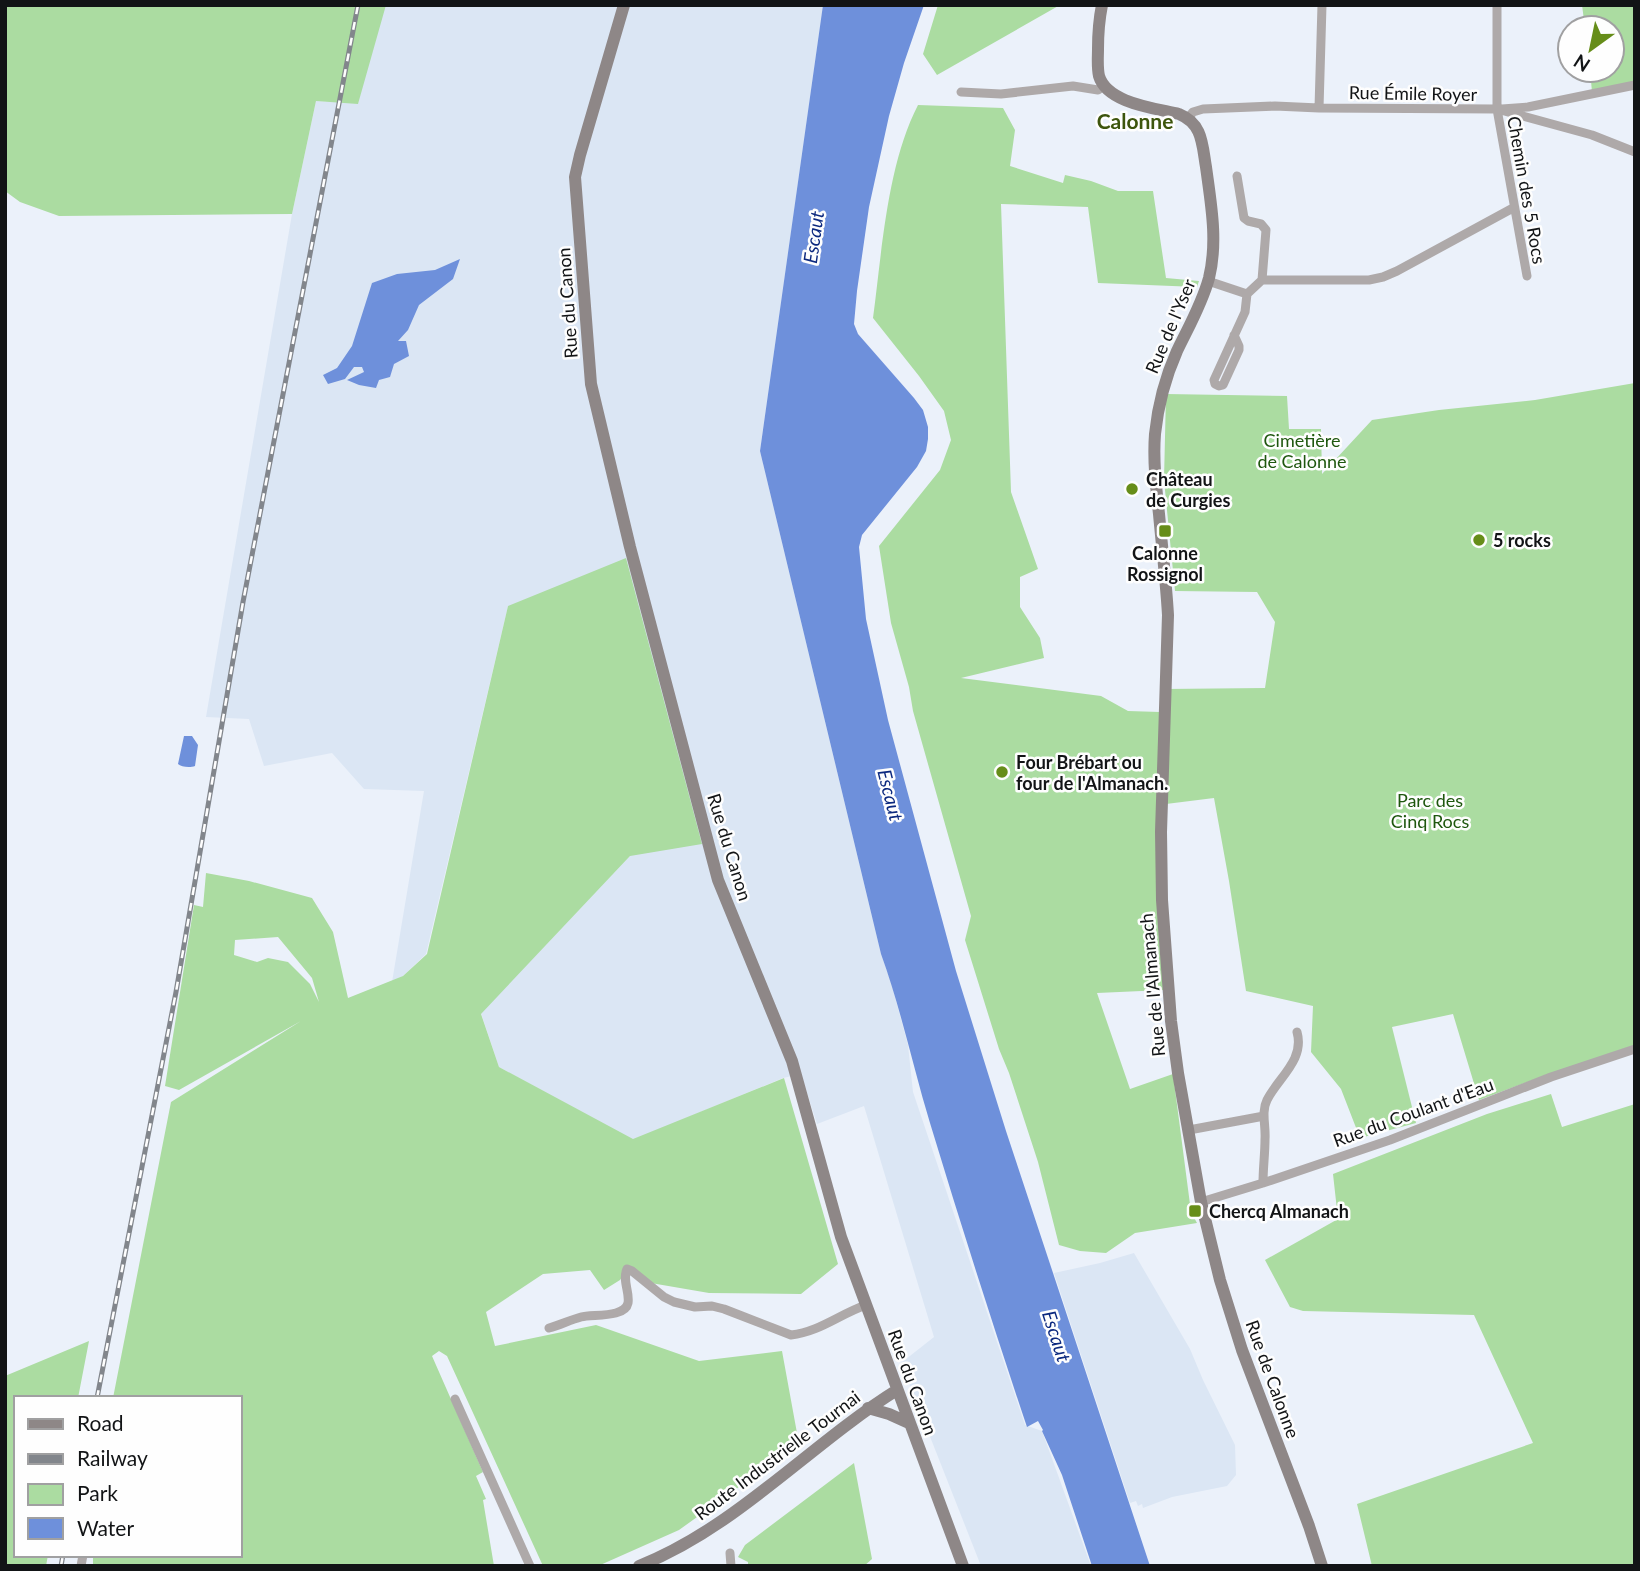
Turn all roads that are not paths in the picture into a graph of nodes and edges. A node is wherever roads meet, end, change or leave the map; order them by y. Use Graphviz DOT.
graph roads {
  1 [pos="624,5"];
  2 [pos="1102,5"];
  3 [pos="1322,5"];
  4 [pos="1497,5"];
  5 [pos="1635,85"];
  6 [pos="1104,86"];
  7 [pos="961,92"];
  8 [pos="1320,108"];
  9 [pos="1497,109"];
  10 [pos="1188,117"];
  11 [pos="1635,152"];
  12 [pos="1237,176"];
  13 [pos="1513,208"];
  14 [pos="1527,276"];
  15 [pos="1262,280"];
  16 [pos="1208,281"];
  17 [pos="1247,294"];
  18 [pos="1234,335"];
  19 [pos="1163,762"];
  20 [pos="1297,1032"];
  21 [pos="1635,1049"];
  22 [pos="1264,1116"];
  23 [pos="1189,1130"];
  24 [pos="1263,1183"];
  25 [pos="1202,1202"];
  26 [pos="866,1305"];
  27 [pos="549,1328"];
  28 [pos="897,1390"];
  29 [pos="456,1398"];
  30 [pos="868,1408"];
  31 [pos="909,1423"];
  32 [pos="730,1553"];
  33 [pos="530,1566"];
  34 [pos="639,1566"];
  35 [pos="731,1566"];
  36 [pos="963,1566"];
  37 [pos="1322,1566"];
  1 -- 26 [label="main road, Rue du Canon"];
  2 -- 6 [label="main road"];
  3 -- 8 [label="street"];
  4 -- 9 [label="street, Chemin des 5 Rocs"];
  5 -- 9 [label="street"];
  6 -- 7 [label="street"];
  6 -- 10 [label="main road"];
  8 -- 9 [label="street, Rue Émile Royer"];
  8 -- 10 [label="street, Rue Émile Royer"];
  9 -- 11 [label="street, Rue Émile Royer"];
  9 -- 13 [label="street, Chemin des 5 Rocs"];
  10 -- 16 [label="main road, Rue de l'Yser"];
  12 -- 15 [label="street"];
  13 -- 14 [label="street, Chemin des 5 Rocs"];
  13 -- 15 [label="street"];
  15 -- 17 [label="street"];
  16 -- 17 [label="street"];
  16 -- 19 [label="main road, Rue de l'Yser"];
  17 -- 18 [label="street"];
  18 -- 18 [label="street"];
  19 -- 23 [label="main road, Rue de l'Almanach"];
  20 -- 22 [label="street"];
  21 -- 24 [label="street, Rue du Coulant d'Eau"];
  22 -- 23 [label="street"];
  22 -- 24 [label="street"];
  23 -- 25 [label="main road, Rue de l'Almanach"];
  24 -- 25 [label="street, Rue du Coulant d'Eau"];
  25 -- 37 [label="main road, Rue de Calonne"];
  26 -- 27 [label="street"];
  26 -- 28 [label="main road, Rue du Canon"];
  28 -- 30 [label="main road, Route Industrielle Tournai"];
  28 -- 31 [label="main road, Rue du Canon"];
  29 -- 33 [label="street"];
  30 -- 31 [label="main road"];
  30 -- 34 [label="main road, Route Industrielle Tournai"];
  31 -- 36 [label="main road, Rue du Canon"];
  32 -- 35 [label="street"];
}
